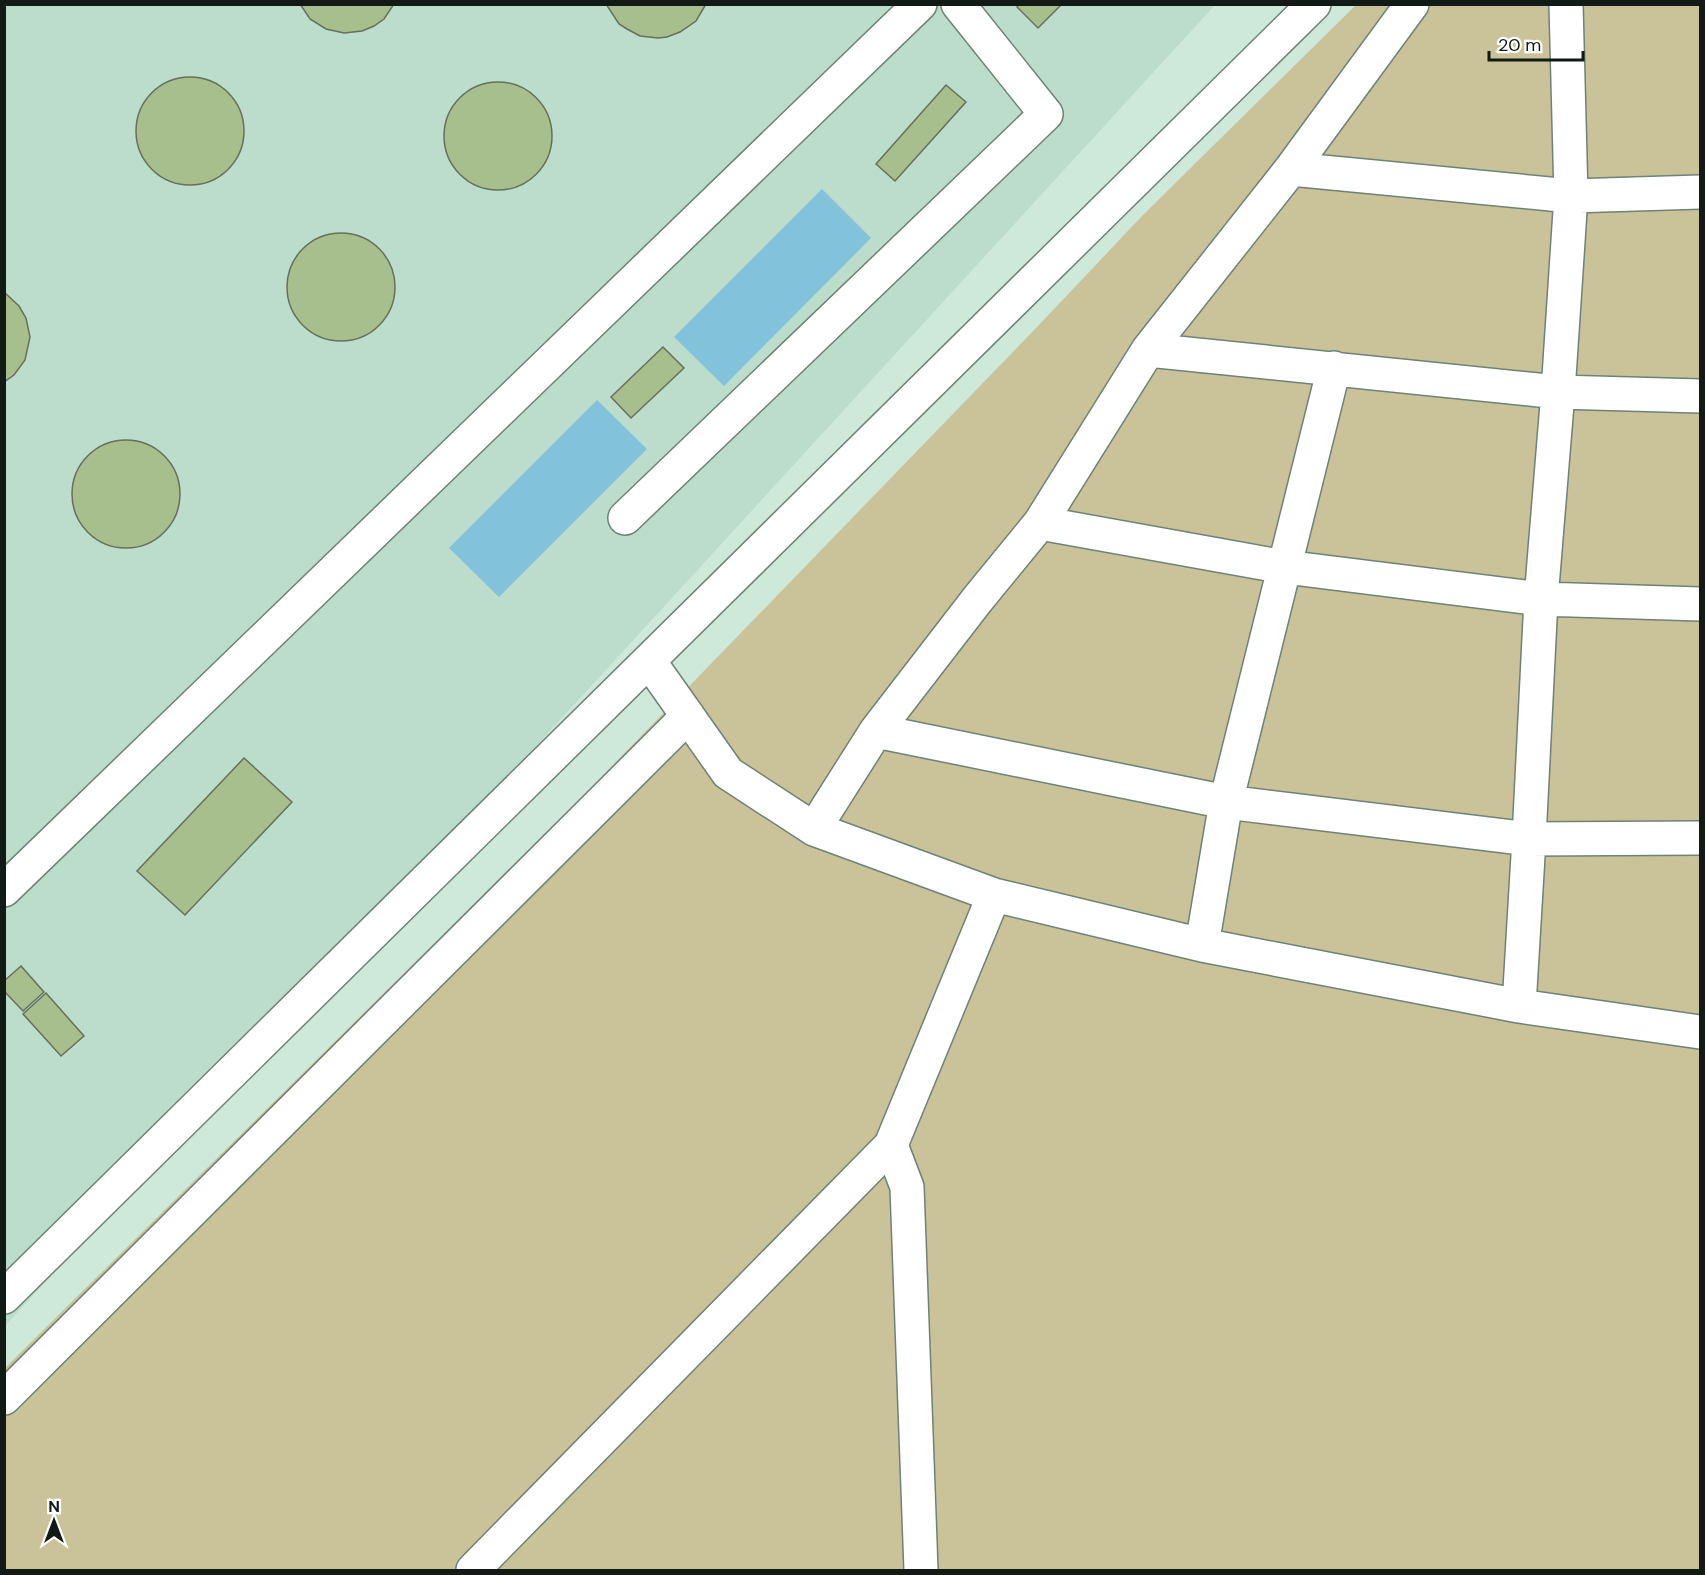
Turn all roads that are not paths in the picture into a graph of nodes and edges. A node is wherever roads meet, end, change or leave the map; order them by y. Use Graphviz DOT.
graph roads {
  1 [pos="920,4"];
  2 [pos="958,4"];
  3 [pos="1314,4"];
  4 [pos="1412,4"];
  5 [pos="1566,4"];
  6 [pos="1291,169"];
  7 [pos="1701,192"];
  8 [pos="1571,196"];
  9 [pos="1148,350"];
  10 [pos="1334,368"];
  11 [pos="1558,392"];
  12 [pos="1701,396"];
  13 [pos="625,518"];
  14 [pos="1040,523"];
  15 [pos="1285,567"];
  16 [pos="1541,599"];
  17 [pos="1701,604"];
  18 [pos="649,661"];
  19 [pos="688,717"];
  20 [pos="876,731"];
  21 [pos="1226,802"];
  22 [pos="814,829"];
  23 [pos="1529,838"];
  24 [pos="1701,838"];
  25 [pos="4,890"];
  26 [pos="994,895"];
  27 [pos="1202,945"];
  28 [pos="1519,1006"];
  29 [pos="1701,1032"];
  30 [pos="891,1145"];
  31 [pos="4,1297"];
  32 [pos="4,1398"];
  33 [pos="473,1570"];
  34 [pos="921,1570"];
  1 -- 25 [label="street"];
  2 -- 13 [label="street"];
  3 -- 18 [label="street"];
  4 -- 6 [label="street"];
  5 -- 8 [label="street"];
  6 -- 8 [label="street"];
  6 -- 9 [label="street"];
  7 -- 8 [label="street"];
  8 -- 11 [label="street"];
  9 -- 10 [label="street"];
  9 -- 14 [label="street"];
  10 -- 11 [label="street"];
  10 -- 15 [label="street"];
  11 -- 12 [label="street"];
  11 -- 16 [label="street"];
  14 -- 15 [label="street"];
  14 -- 20 [label="street"];
  15 -- 16 [label="street"];
  15 -- 21 [label="street"];
  16 -- 17 [label="street"];
  16 -- 23 [label="street"];
  18 -- 19 [label="street"];
  18 -- 31 [label="street"];
  19 -- 22 [label="street"];
  19 -- 32 [label="street"];
  20 -- 21 [label="street"];
  20 -- 22 [label="street"];
  21 -- 23 [label="street"];
  21 -- 27 [label="street"];
  22 -- 26 [label="street"];
  23 -- 24 [label="street"];
  23 -- 28 [label="street"];
  26 -- 27 [label="street"];
  26 -- 30 [label="street"];
  27 -- 28 [label="street"];
  28 -- 29 [label="street"];
  30 -- 33 [label="street"];
  30 -- 34 [label="street"];
}
